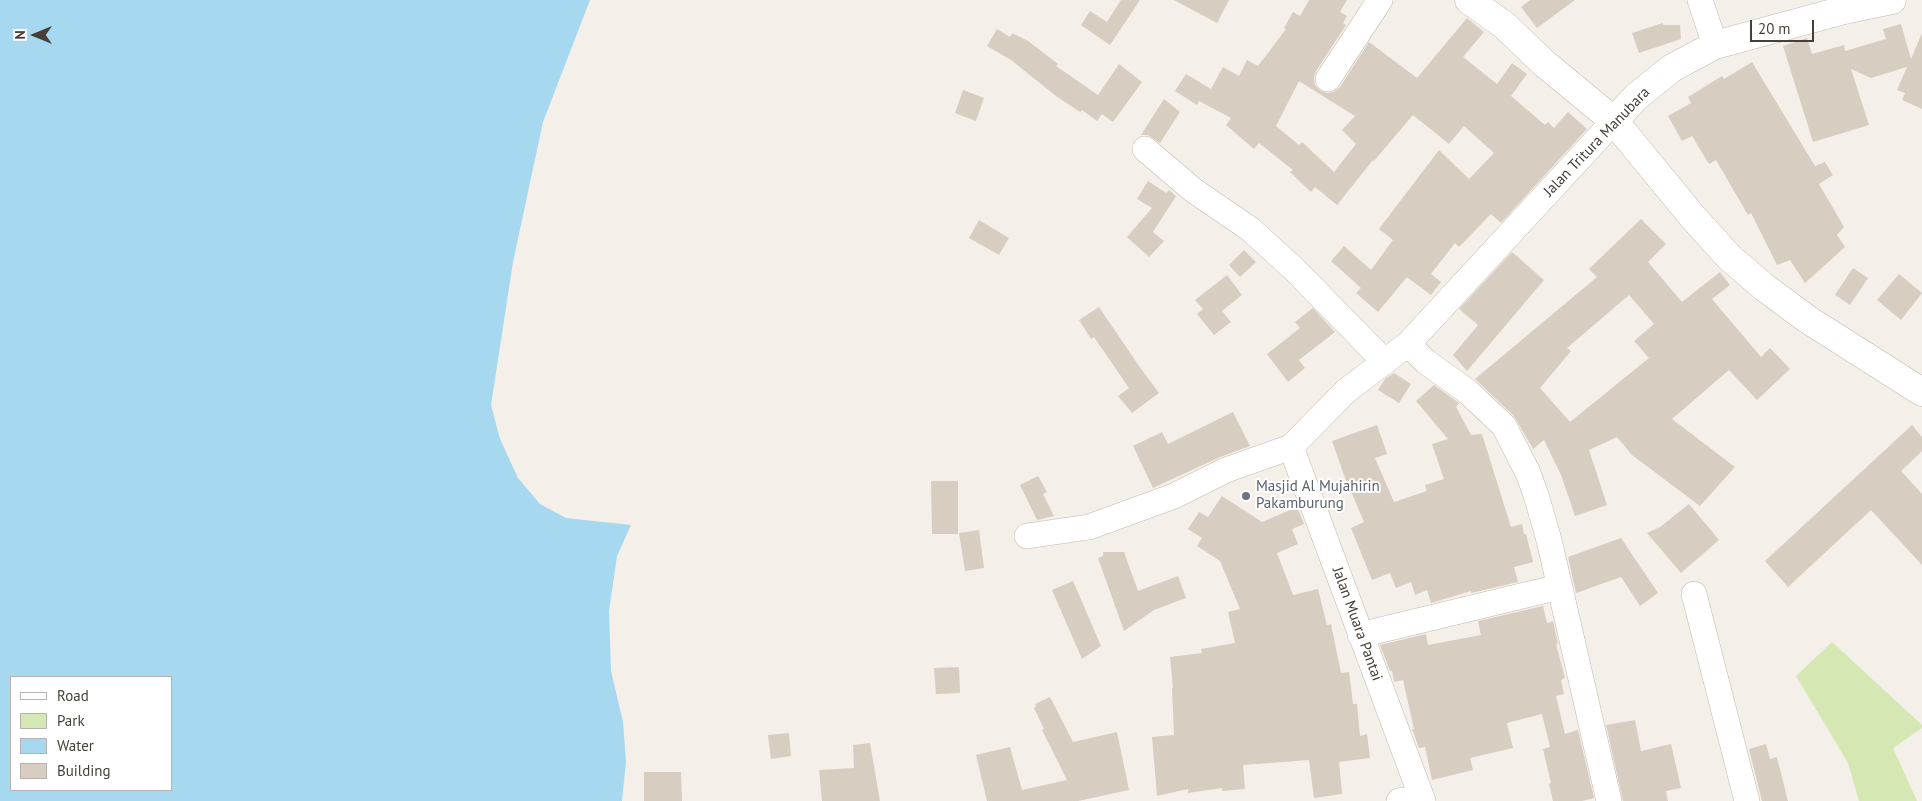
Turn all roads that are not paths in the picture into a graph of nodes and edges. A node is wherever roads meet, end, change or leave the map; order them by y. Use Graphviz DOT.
graph roads {
  1 [pos="1380,0"];
  2 [pos="1469,0"];
  3 [pos="1700,0"];
  4 [pos="1892,0"];
  5 [pos="1715,45"];
  6 [pos="1328,79"];
  7 [pos="1614,121"];
  8 [pos="1145,149"];
  9 [pos="1408,344"];
  10 [pos="1384,362"];
  11 [pos="1922,392"];
  12 [pos="1291,447"];
  13 [pos="1027,536"];
  14 [pos="1559,587"];
  15 [pos="1694,594"];
  16 [pos="1360,635"];
  17 [pos="1415,800"];
  18 [pos="1610,801"];
  19 [pos="1747,801"];
  1 -- 6 [label="street"];
  2 -- 7 [label="street"];
  3 -- 5 [label="street"];
  4 -- 5 [label="street, Jalan Tritura Manubara"];
  5 -- 7 [label="street, Jalan Tritura Manubara"];
  7 -- 9 [label="street, Jalan Tritura Manubara"];
  7 -- 11 [label="street"];
  8 -- 10 [label="street"];
  9 -- 10 [label="street, Jalan Tritura Manubara"];
  9 -- 14 [label="street"];
  10 -- 12 [label="street, Jalan Tritura Manubara"];
  12 -- 13 [label="street"];
  12 -- 16 [label="street, Jalan Muara Pantai"];
  14 -- 16 [label="street"];
  14 -- 18 [label="street"];
  15 -- 19 [label="street"];
  16 -- 17 [label="street, Jalan Muara Pantai"];
}
